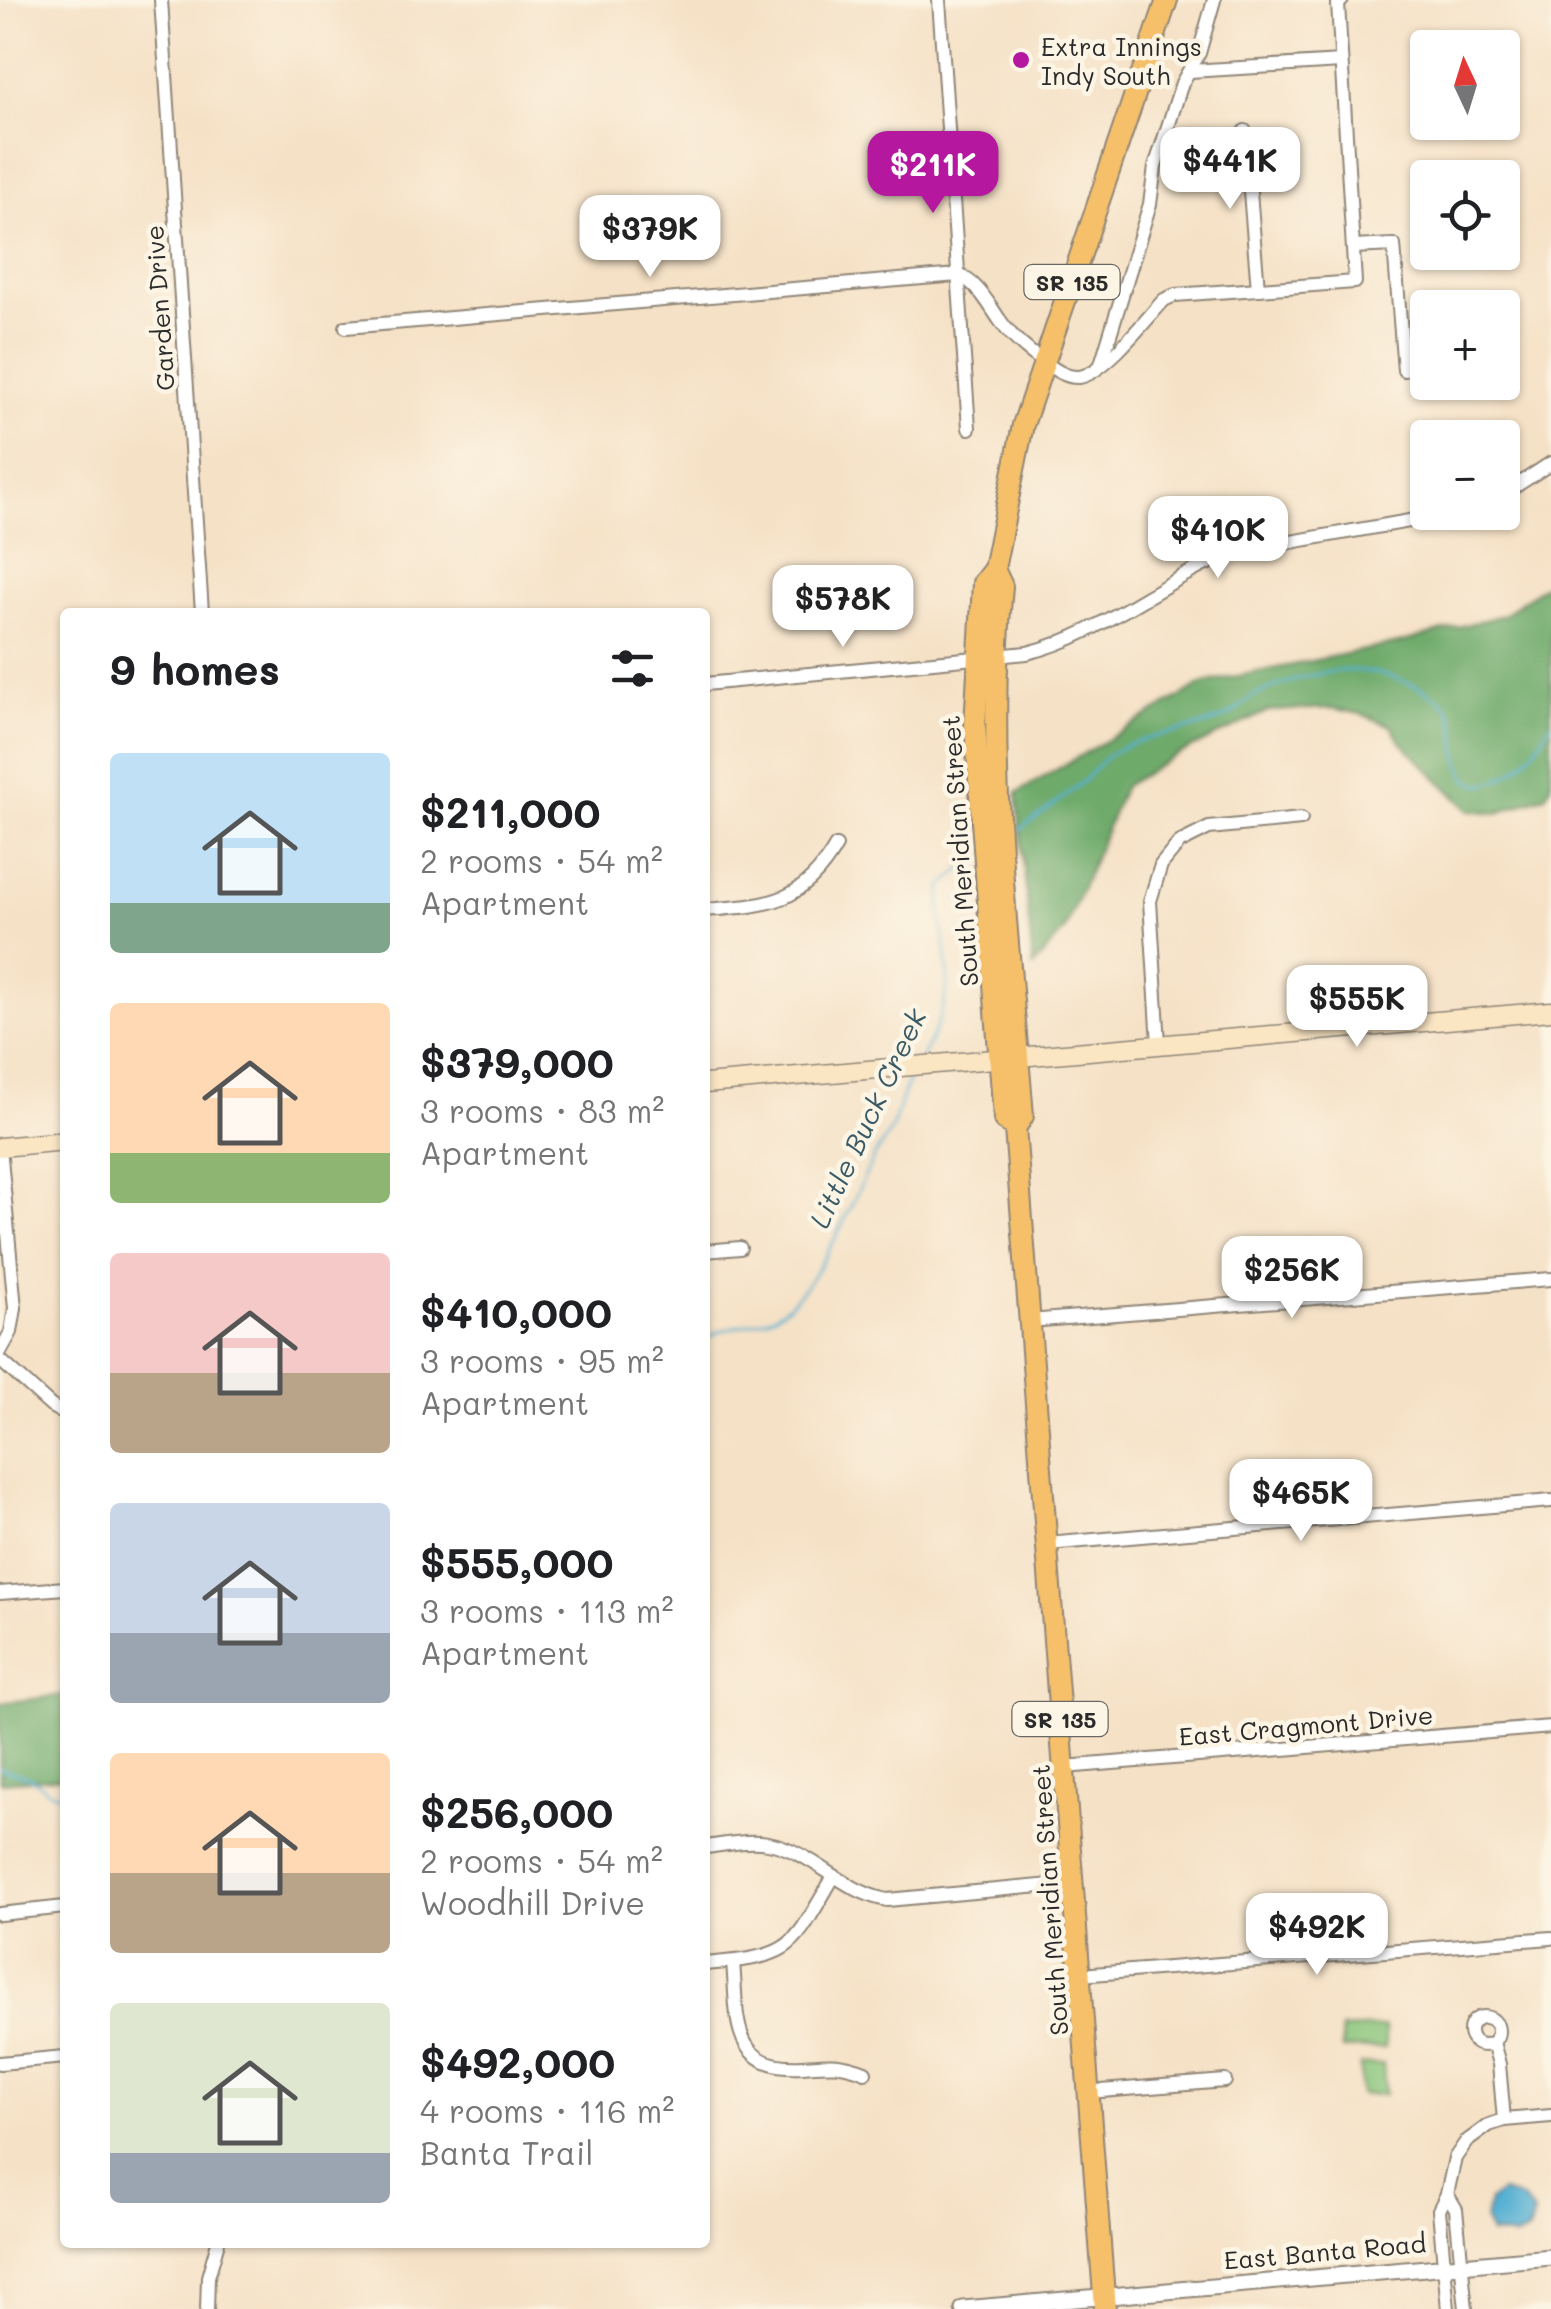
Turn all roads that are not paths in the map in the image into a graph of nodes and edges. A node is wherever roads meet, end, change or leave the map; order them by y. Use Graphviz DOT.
graph roads {
  1 [pos="162,0"];
  2 [pos="939,0"];
  3 [pos="1166,0"];
  4 [pos="1214,0"];
  5 [pos="1342,0"];
  6 [pos="1341,62"];
  7 [pos="1190,72"];
  8 [pos="1245,131"];
  9 [pos="1353,247"];
  10 [pos="958,274"];
  11 [pos="1258,289"];
  12 [pos="346,327"];
  13 [pos="1044,363"];
  14 [pos="1100,366"];
  15 [pos="1404,370"];
  16 [pos="969,428"];
  17 [pos="1551,464"];
  18 [pos="1520,484"];
  19 [pos="1410,521"];
  20 [pos="202,608"];
  21 [pos="986,658"];
  22 [pos="710,684"];
  23 [pos="1301,818"];
  24 [pos="836,846"];
  25 [pos="710,910"];
  26 [pos="1551,1011"];
  27 [pos="1159,1044"];
  28 [pos="1008,1057"];
  29 [pos="710,1084"];
  30 [pos="60,1141"];
  31 [pos="0,1146"];
  32 [pos="740,1248"];
  33 [pos="710,1250"];
  34 [pos="1551,1278"];
  35 [pos="1029,1322"];
  36 [pos="0,1352"];
  37 [pos="0,1360"];
  38 [pos="60,1411"];
  39 [pos="1551,1501"];
  40 [pos="1047,1544"];
  41 [pos="60,1588"];
  42 [pos="0,1593"];
  43 [pos="1551,1727"];
  44 [pos="1064,1768"];
  45 [pos="710,1846"];
  46 [pos="834,1876"];
  47 [pos="1073,1884"];
  48 [pos="60,1908"];
  49 [pos="0,1914"];
  50 [pos="1551,1938"];
  51 [pos="733,1962"];
  52 [pos="710,1964"];
  53 [pos="1080,1975"];
  54 [pos="1492,2042"];
  55 [pos="60,2057"];
  56 [pos="0,2063"];
  57 [pos="864,2072"];
  58 [pos="1225,2080"];
  59 [pos="1089,2092"];
  60 [pos="1551,2116"];
  61 [pos="1504,2120"];
  62 [pos="1447,2194"];
  63 [pos="216,2248"];
  64 [pos="1551,2257"];
  65 [pos="1463,2264"];
  66 [pos="1442,2265"];
  67 [pos="1105,2302"];
  68 [pos="208,2309"];
  69 [pos="964,2309"];
  70 [pos="1448,2309"];
  71 [pos="1466,2309"];
  1 -- 20 [label="street, Garden Drive"];
  2 -- 10 [label="street"];
  3 -- 13 [label="main road, South Meridian Street / SR 135"];
  4 -- 7 [label="street"];
  5 -- 6 [label="street"];
  6 -- 7 [label="street"];
  6 -- 9 [label="street"];
  7 -- 14 [label="street"];
  8 -- 11 [label="street"];
  9 -- 11 [label="street"];
  9 -- 15 [label="street"];
  10 -- 12 [label="street"];
  10 -- 13 [label="street"];
  10 -- 16 [label="street"];
  11 -- 14 [label="street"];
  13 -- 14 [label="street"];
  13 -- 21 [label="main road, South Meridian Street / SR 135"];
  17 -- 18 [label="street"];
  19 -- 21 [label="street"];
  21 -- 22 [label="street"];
  21 -- 28 [label="main road, South Meridian Street / SR 135"];
  21 -- 28 [label="main road, South Meridian Street / SR 135"];
  23 -- 27 [label="street"];
  24 -- 25 [label="street"];
  26 -- 27 [label="main road"];
  27 -- 28 [label="main road"];
  28 -- 29 [label="main road"];
  28 -- 35 [label="main road, South Meridian Street / SR 135"];
  30 -- 31 [label="main road"];
  31 -- 36 [label="street"];
  32 -- 33 [label="street"];
  34 -- 35 [label="street"];
  35 -- 40 [label="main road, South Meridian Street / SR 135"];
  37 -- 38 [label="street"];
  39 -- 40 [label="street"];
  40 -- 44 [label="main road, South Meridian Street / SR 135"];
  41 -- 42 [label="street"];
  43 -- 44 [label="street, East Cragmont Drive"];
  44 -- 47 [label="main road, South Meridian Street / SR 135"];
  45 -- 46 [label="street"];
  46 -- 47 [label="street"];
  46 -- 51 [label="street"];
  47 -- 53 [label="main road, South Meridian Street / SR 135"];
  48 -- 49 [label="street"];
  50 -- 53 [label="street"];
  51 -- 52 [label="street"];
  51 -- 57 [label="street"];
  53 -- 59 [label="main road, South Meridian Street / SR 135"];
  54 -- 61 [label="street"];
  55 -- 56 [label="street"];
  58 -- 59 [label="street"];
  59 -- 67 [label="main road, South Meridian Street / SR 135"];
  60 -- 61 [label="street"];
  61 -- 62 [label="street"];
  62 -- 65 [label="street"];
  62 -- 66 [label="street"];
  63 -- 68 [label="street"];
  64 -- 65 [label="street, East Banta Road"];
  65 -- 66 [label="street, East Banta Road"];
  65 -- 71 [label="street"];
  66 -- 67 [label="street, East Banta Road"];
  66 -- 70 [label="street"];
  67 -- 69 [label="street, East Banta Road"];
}
